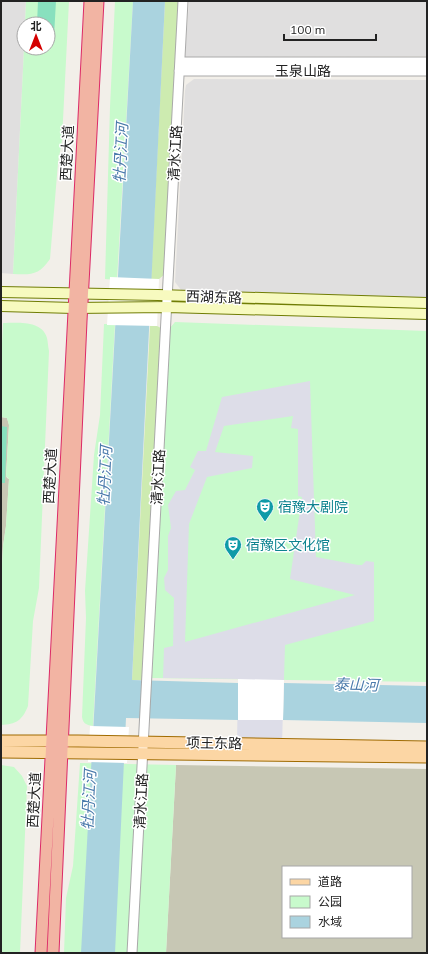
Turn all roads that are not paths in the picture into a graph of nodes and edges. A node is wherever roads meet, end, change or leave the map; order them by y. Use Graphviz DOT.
graph roads {
  1 [pos="90,1"];
  2 [pos="98,1"];
  3 [pos="183,1"];
  4 [pos="180,62"];
  5 [pos="427,62"];
  6 [pos="179,71"];
  7 [pos="427,71"];
  8 [pos="1,292"];
  9 [pos="79,293"];
  10 [pos="163,295"];
  11 [pos="427,303"];
  12 [pos="1,306"];
  13 [pos="162,307"];
  14 [pos="78,308"];
  15 [pos="427,314"];
  16 [pos="1,741"];
  17 [pos="58,741"];
  18 [pos="144,742"];
  19 [pos="427,747"];
  20 [pos="1,752"];
  21 [pos="57,753"];
  22 [pos="143,754"];
  23 [pos="427,757"];
  24 [pos="41,953"];
  25 [pos="53,953"];
  26 [pos="132,953"];
  1 -- 9 [label="highway, 西楚大道"];
  2 -- 9 [label="highway, 西楚大道"];
  3 -- 4 [label="street, 清水江路"];
  4 -- 5 [label="street, 玉泉山路"];
  4 -- 6 [label="street, 清水江路"];
  6 -- 7 [label="street, 玉泉山路"];
  6 -- 10 [label="street, 清水江路"];
  8 -- 9 [label="main road, 西湖东路"];
  9 -- 10 [label="main road, 西湖东路"];
  9 -- 14 [label="highway, 西楚大道"];
  10 -- 11 [label="main road, 西湖东路"];
  10 -- 13 [label="street, 清水江路"];
  12 -- 14 [label="main road, 西湖东路"];
  13 -- 14 [label="main road, 西湖东路"];
  13 -- 15 [label="main road, 西湖东路"];
  13 -- 18 [label="street, 清水江路"];
  14 -- 17 [label="highway, 西楚大道"];
  16 -- 17 [label="main road, 项王东路"];
  17 -- 18 [label="main road, 项王东路"];
  17 -- 21 [label="highway, 西楚大道"];
  18 -- 19 [label="main road, 项王东路"];
  18 -- 22 [label="street, 清水江路"];
  20 -- 21 [label="main road, 项王东路"];
  21 -- 22 [label="main road, 项王东路"];
  21 -- 24 [label="highway, 西楚大道"];
  21 -- 25 [label="highway, 西楚大道"];
  22 -- 23 [label="main road, 项王东路"];
  22 -- 26 [label="street, 清水江路"];
}
